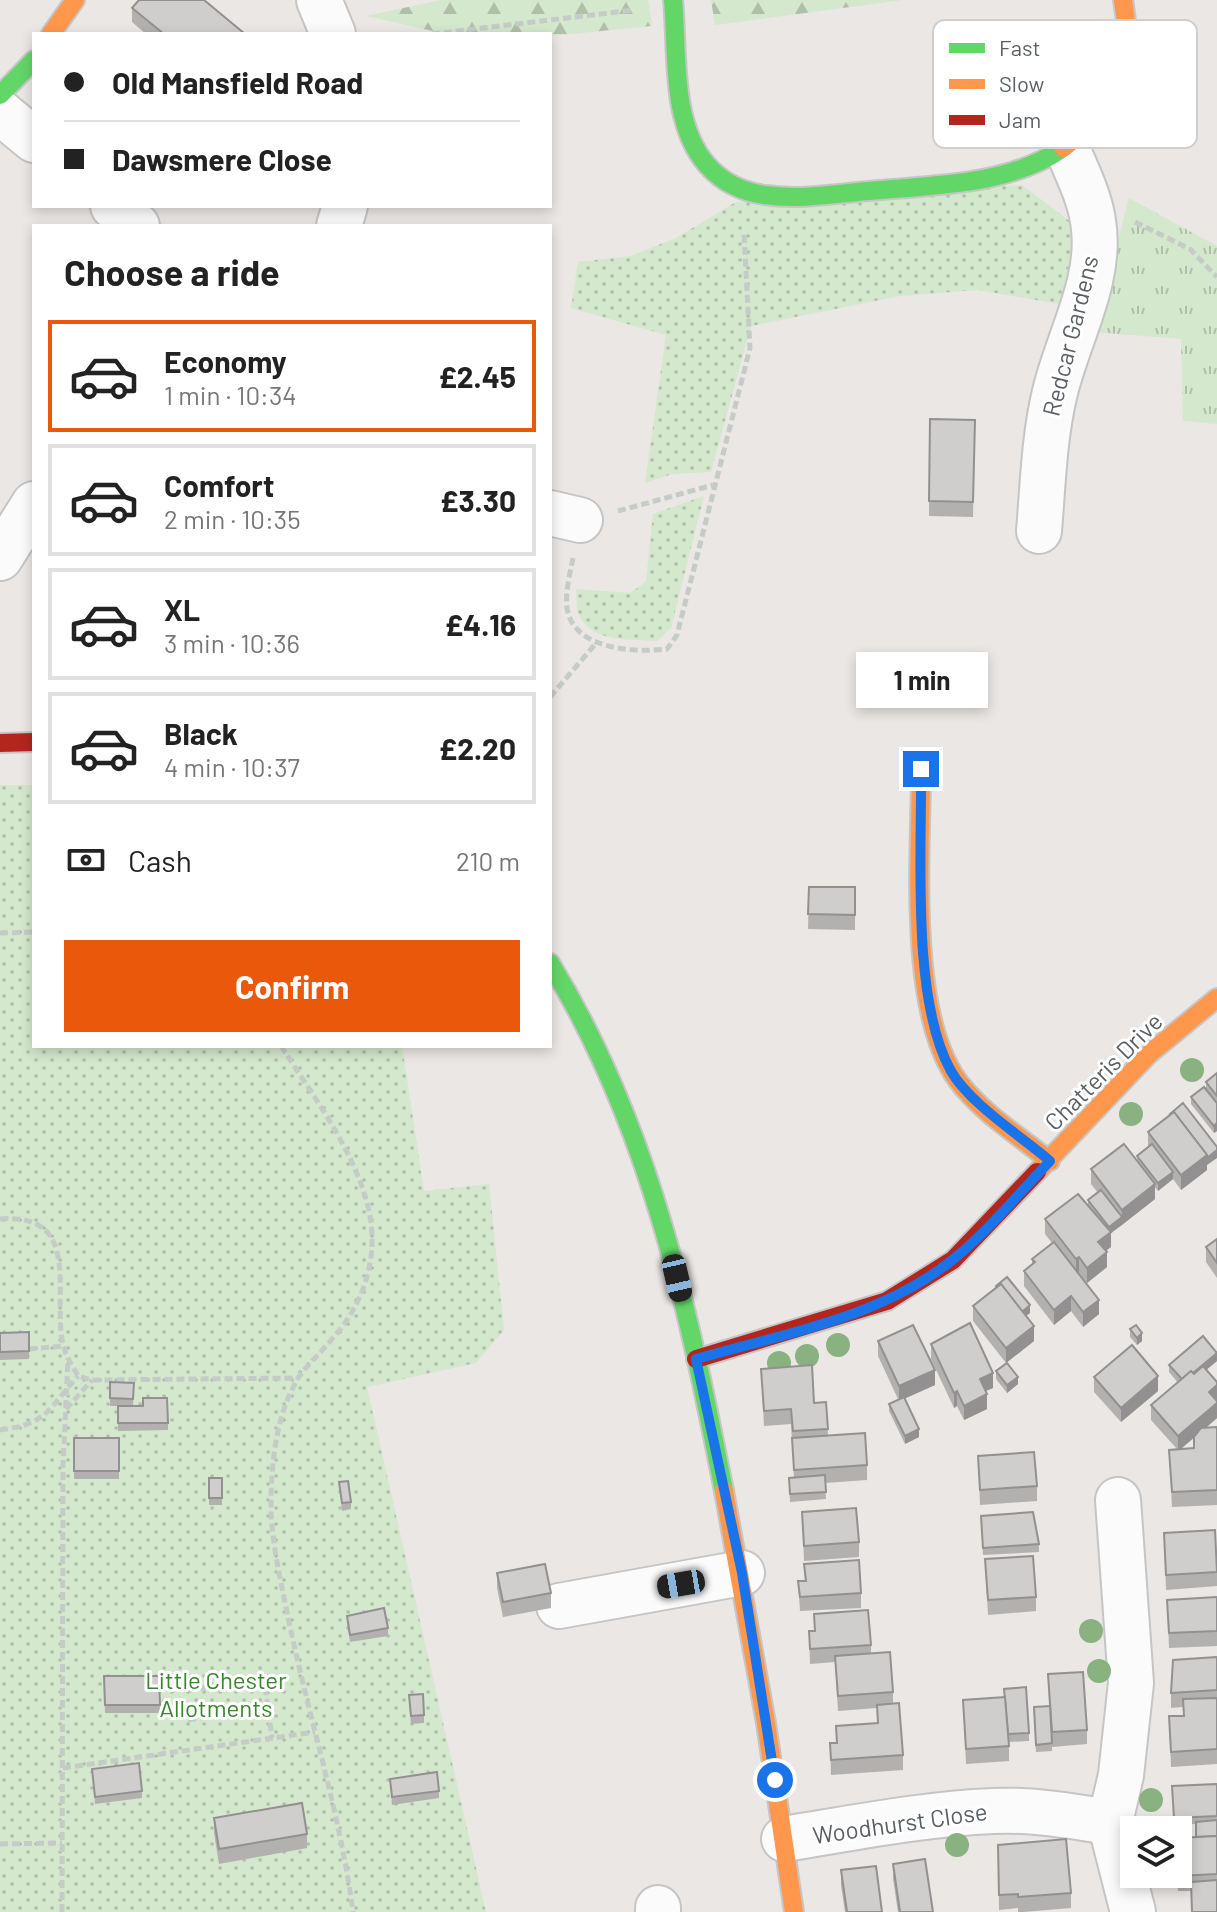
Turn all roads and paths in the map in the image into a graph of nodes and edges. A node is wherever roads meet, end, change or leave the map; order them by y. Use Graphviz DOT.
graph roads {
  1 [pos="75,0"];
  2 [pos="319,0"];
  3 [pos="1123,0"];
  4 [pos="673,3"];
  5 [pos="1125,20"];
  6 [pos="52,32"];
  7 [pos="332,32"];
  8 [pos="448,32"];
  9 [pos="32,62"];
  10 [pos="0,95"];
  11 [pos="0,112"];
  12 [pos="32,138"];
  13 [pos="1063,148"];
  14 [pos="1067,148"];
  15 [pos="115,208"];
  16 [pos="1091,212"];
  17 [pos="135,224"];
  18 [pos="744,270"];
  19 [pos="1217,277"];
  20 [pos="713,485"];
  21 [pos="32,507"];
  22 [pos="565,516"];
  23 [pos="1039,531"];
  24 [pos="0,558"];
  25 [pos="598,641"];
  26 [pos="552,695"];
  27 [pos="32,742"];
  28 [pos="0,743"];
  29 [pos="921,769"];
  30 [pos="32,932"];
  31 [pos="0,933"];
  32 [pos="552,966"];
  33 [pos="1217,998"];
  34 [pos="282,1048"];
  35 [pos="1050,1161"];
  36 [pos="0,1219"];
  37 [pos="63,1346"];
  38 [pos="29,1349"];
  39 [pos="68,1358"];
  40 [pos="696,1359"];
  41 [pos="78,1376"];
  42 [pos="298,1378"];
  43 [pos="92,1380"];
  44 [pos="66,1389"];
  45 [pos="66,1410"];
  46 [pos="0,1430"];
  47 [pos="1118,1500"];
  48 [pos="742,1573"];
  49 [pos="559,1606"];
  50 [pos="189,1690"];
  51 [pos="268,1707"];
  52 [pos="188,1720"];
  53 [pos="315,1732"];
  54 [pos="272,1738"];
  55 [pos="63,1768"];
  56 [pos="1110,1822"];
  57 [pos="784,1839"];
  58 [pos="62,1843"];
  59 [pos="0,1844"];
  60 [pos="62,1912"];
  61 [pos="353,1912"];
  62 [pos="794,1912"];
  63 [pos="1133,1912"];
  1 -- 6 [label="street"];
  2 -- 7 [label="street"];
  3 -- 5 [label="street"];
  4 -- 8 [label="path"];
  4 -- 13 [label="street"];
  9 -- 10 [label="street"];
  11 -- 12 [label="street"];
  14 -- 16 [label="street, Redcar Gardens"];
  15 -- 17 [label="street"];
  16 -- 19 [label="path"];
  16 -- 23 [label="street, Redcar Gardens"];
  18 -- 20 [label="path"];
  20 -- 22 [label="path"];
  20 -- 25 [label="path"];
  21 -- 24 [label="street"];
  22 -- 25 [label="path"];
  25 -- 26 [label="path"];
  27 -- 28 [label="street"];
  29 -- 35 [label="street"];
  30 -- 31 [label="path"];
  32 -- 40 [label="street"];
  33 -- 35 [label="street, Chatteris Drive"];
  34 -- 42 [label="path"];
  35 -- 40 [label="street, Chatteris Drive"];
  36 -- 37 [label="path"];
  37 -- 38 [label="path"];
  37 -- 39 [label="path"];
  39 -- 41 [label="path"];
  39 -- 44 [label="path"];
  40 -- 48 [label="street"];
  41 -- 43 [label="path"];
  41 -- 44 [label="path"];
  42 -- 43 [label="path"];
  42 -- 53 [label="path"];
  43 -- 45 [label="path"];
  44 -- 45 [label="path"];
  44 -- 46 [label="path"];
  45 -- 55 [label="path"];
  47 -- 56 [label="street"];
  48 -- 49 [label="street"];
  48 -- 57 [label="street"];
  50 -- 51 [label="path"];
  51 -- 52 [label="path"];
  51 -- 54 [label="path"];
  53 -- 54 [label="path"];
  53 -- 61 [label="path"];
  54 -- 55 [label="path"];
  55 -- 58 [label="path"];
  56 -- 57 [label="street, Woodhurst Close"];
  56 -- 63 [label="street"];
  57 -- 62 [label="street"];
  58 -- 59 [label="path"];
  58 -- 60 [label="path"];
}
